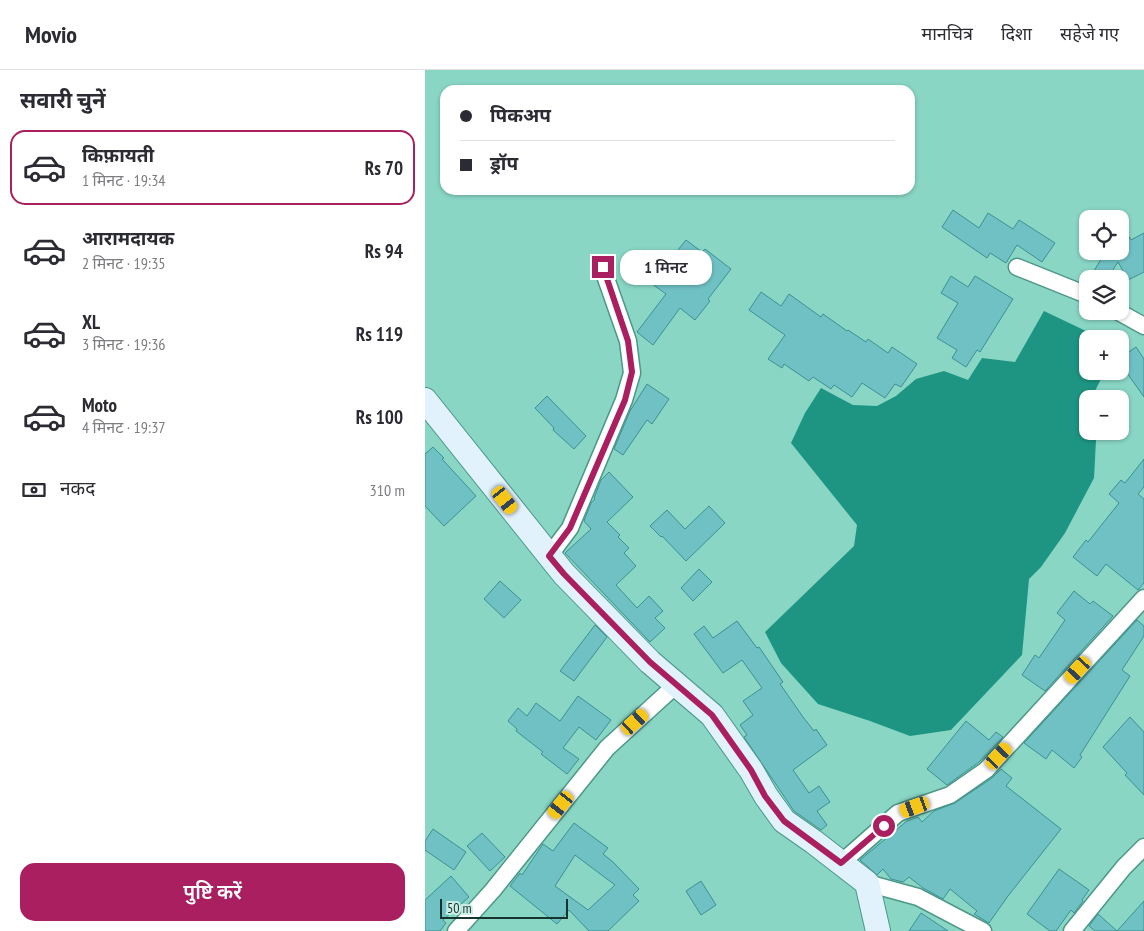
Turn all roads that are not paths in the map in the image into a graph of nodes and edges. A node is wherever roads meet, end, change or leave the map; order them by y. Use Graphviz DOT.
graph roads {
  1 [pos="603,267"];
  2 [pos="1017,267"];
  3 [pos="1079,292"];
  4 [pos="1129,318"];
  5 [pos="1144,326"];
  6 [pos="425,400"];
  7 [pos="549,556"];
  8 [pos="1144,598"];
  9 [pos="677,684"];
  10 [pos="1144,847"];
  11 [pos="841,863"];
  12 [pos="867,883"];
  13 [pos="456,931"];
  14 [pos="878,931"];
  15 [pos="983,931"];
  16 [pos="1071,931"];
  1 -- 7 [label="street"];
  2 -- 3 [label="street"];
  4 -- 5 [label="street"];
  6 -- 7 [label="street"];
  7 -- 9 [label="street"];
  8 -- 11 [label="street"];
  9 -- 11 [label="street"];
  9 -- 13 [label="street"];
  10 -- 16 [label="street"];
  11 -- 12 [label="street"];
  12 -- 14 [label="street"];
  12 -- 15 [label="street"];
}
